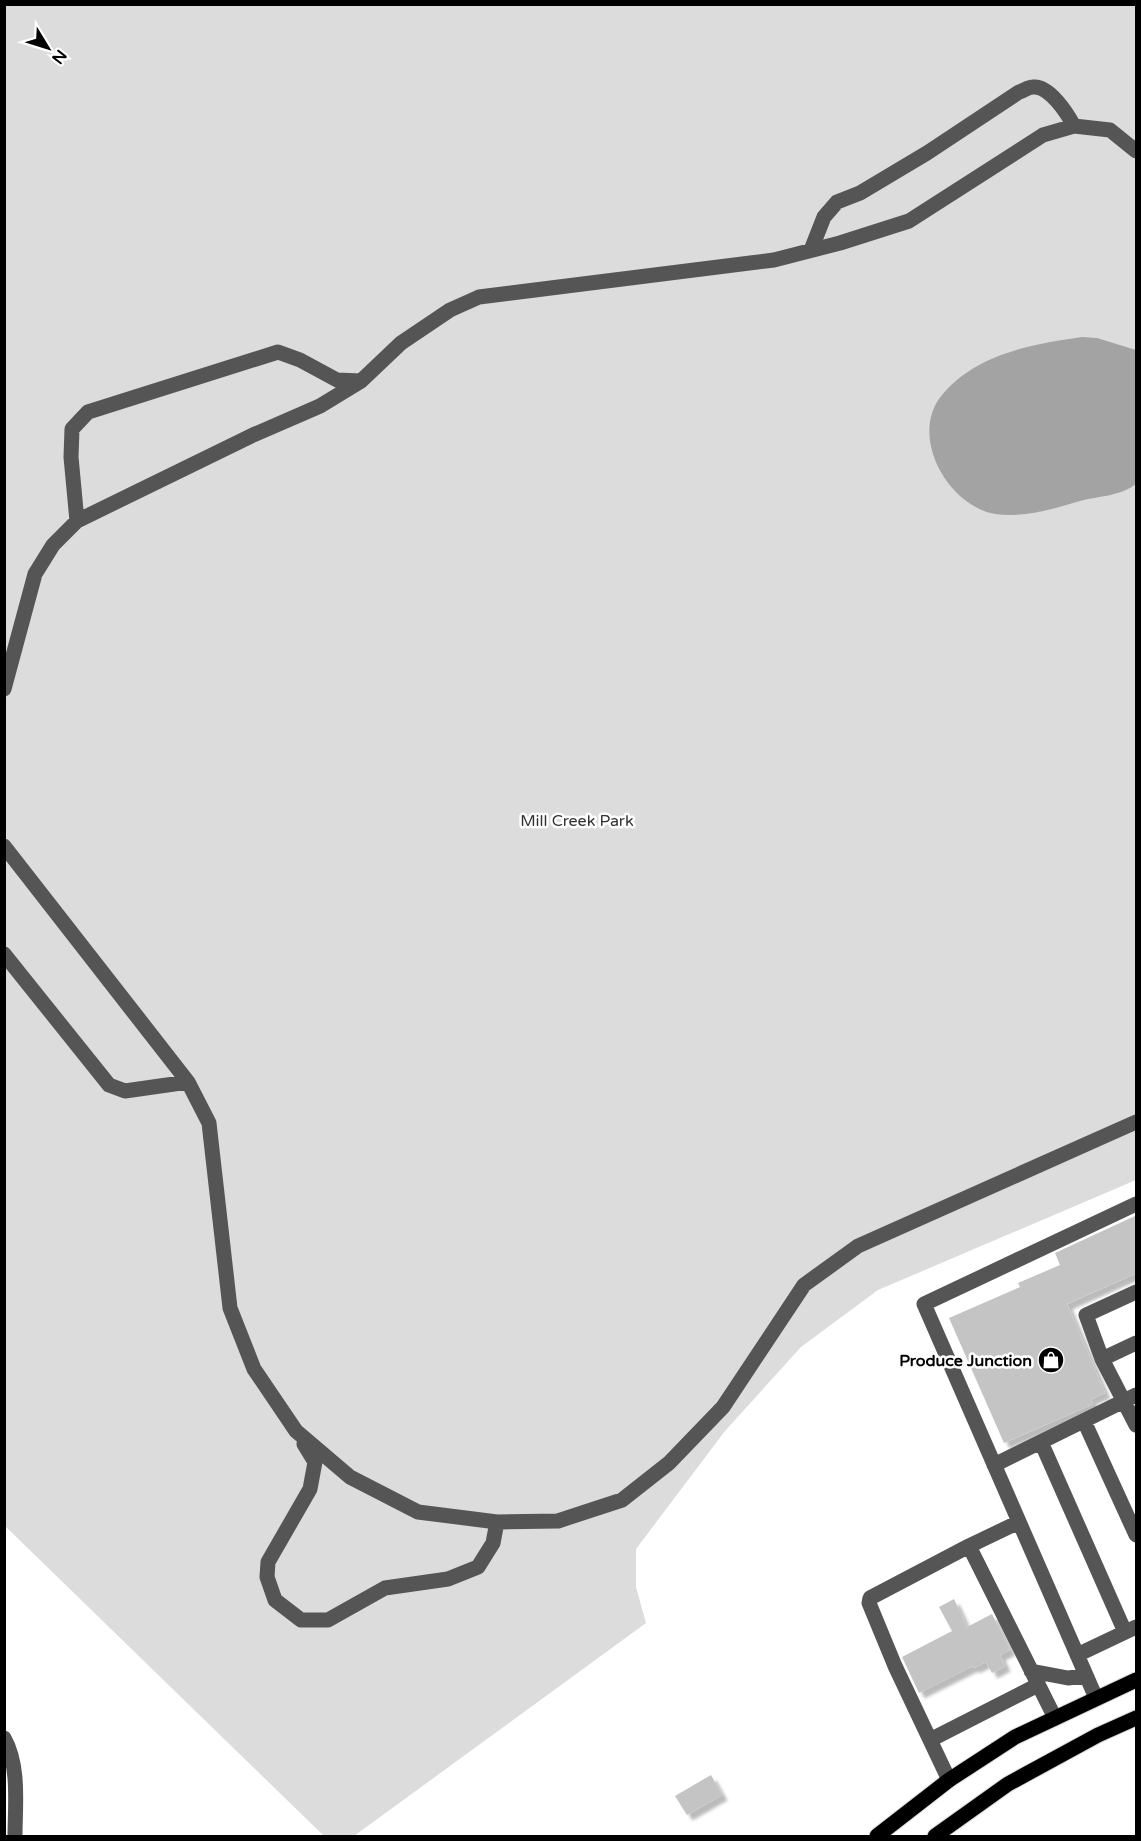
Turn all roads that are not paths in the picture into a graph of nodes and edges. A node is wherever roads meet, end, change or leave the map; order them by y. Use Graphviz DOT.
graph roads {
  1 [pos="1074,126"];
  2 [pos="1137,151"];
  3 [pos="811,250"];
  4 [pos="361,381"];
  5 [pos="77,521"];
  6 [pos="4,689"];
  7 [pos="4,846"];
  8 [pos="4,954"];
  9 [pos="189,1082"];
  10 [pos="1137,1122"];
  11 [pos="1137,1204"];
  12 [pos="1137,1292"];
  13 [pos="1137,1343"];
  14 [pos="1102,1359"];
  15 [pos="1130,1398"];
  16 [pos="1084,1421"];
  17 [pos="1137,1425"];
  18 [pos="296,1431"];
  19 [pos="1041,1442"];
  20 [pos="994,1465"];
  21 [pos="1019,1521"];
  22 [pos="497,1522"];
  23 [pos="1137,1535"];
  24 [pos="969,1546"];
  25 [pos="1131,1630"];
  26 [pos="1077,1655"];
  27 [pos="1086,1676"];
  28 [pos="1035,1678"];
  29 [pos="1137,1680"];
  30 [pos="1096,1698"];
  31 [pos="1055,1718"];
  32 [pos="1137,1718"];
  33 [pos="4,1738"];
  34 [pos="930,1740"];
  35 [pos="949,1780"];
  36 [pos="15,1836"];
  37 [pos="877,1836"];
  38 [pos="935,1836"];
  1 -- 2 [label="street"];
  1 -- 3 [label="street"];
  1 -- 3 [label="street"];
  3 -- 4 [label="street"];
  4 -- 5 [label="street"];
  4 -- 5 [label="street"];
  5 -- 6 [label="street"];
  7 -- 9 [label="street"];
  8 -- 9 [label="street"];
  9 -- 18 [label="street"];
  10 -- 22 [label="street"];
  11 -- 20 [label="street"];
  12 -- 14 [label="street"];
  13 -- 14 [label="street"];
  14 -- 15 [label="street"];
  15 -- 16 [label="street"];
  15 -- 17 [label="street"];
  16 -- 19 [label="street"];
  16 -- 23 [label="street"];
  18 -- 22 [label="street"];
  18 -- 22 [label="street"];
  19 -- 20 [label="street"];
  19 -- 25 [label="street"];
  20 -- 21 [label="street"];
  21 -- 24 [label="street"];
  21 -- 26 [label="street"];
  24 -- 28 [label="street"];
  24 -- 34 [label="street"];
  25 -- 26 [label="street"];
  26 -- 27 [label="street"];
  27 -- 28 [label="street"];
  27 -- 30 [label="street"];
  28 -- 31 [label="street"];
  28 -- 34 [label="street"];
  29 -- 30 [label="main road"];
  30 -- 31 [label="main road"];
  31 -- 35 [label="main road"];
  32 -- 38 [label="main road"];
  33 -- 36 [label="street"];
  34 -- 35 [label="street"];
  35 -- 37 [label="main road"];
}
